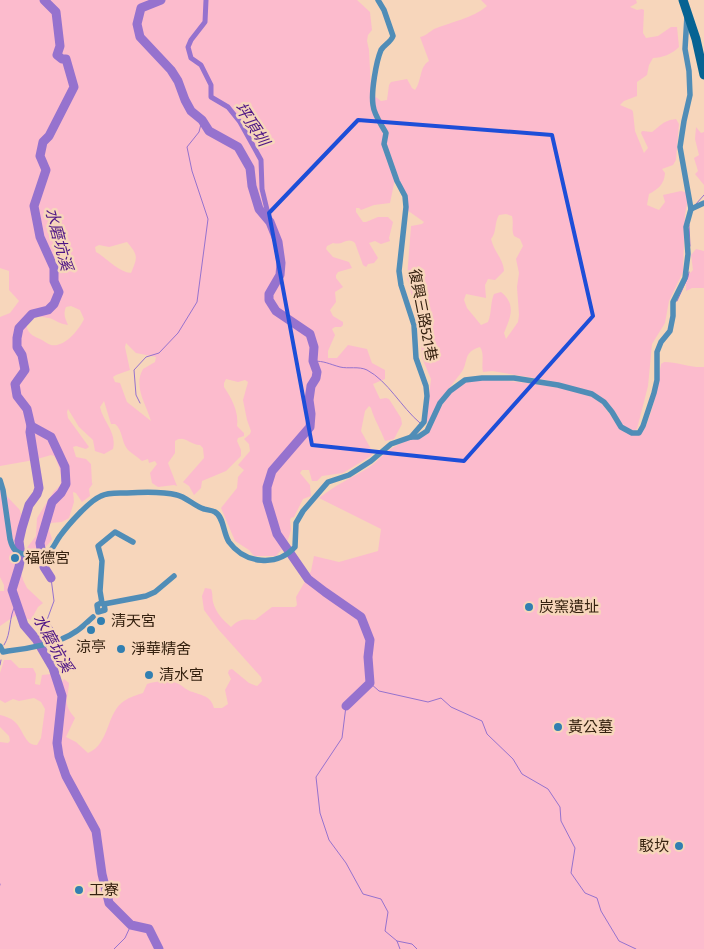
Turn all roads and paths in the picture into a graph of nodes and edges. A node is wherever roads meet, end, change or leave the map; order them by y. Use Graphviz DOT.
graph roads {
  1 [pos="378,0"];
  2 [pos="683,0"];
  3 [pos="688,15"];
  4 [pos="704,75"];
  5 [pos="704,203"];
  6 [pos="691,209"];
  7 [pos="411,437"];
  8 [pos="0,480"];
  9 [pos="133,542"];
  10 [pos="174,576"];
  11 [pos="93,617"];
  12 [pos="0,646"];
  1 -- 7 [label="street, 復興三路521巷"];
  2 -- 3 [label="street"];
  3 -- 4 [label="street"];
  3 -- 6 [label="street"];
  5 -- 6 [label="street"];
  6 -- 7 [label="street"];
  7 -- 8 [label="street"];
  9 -- 10 [label="street"];
  11 -- 12 [label="street"];
}
